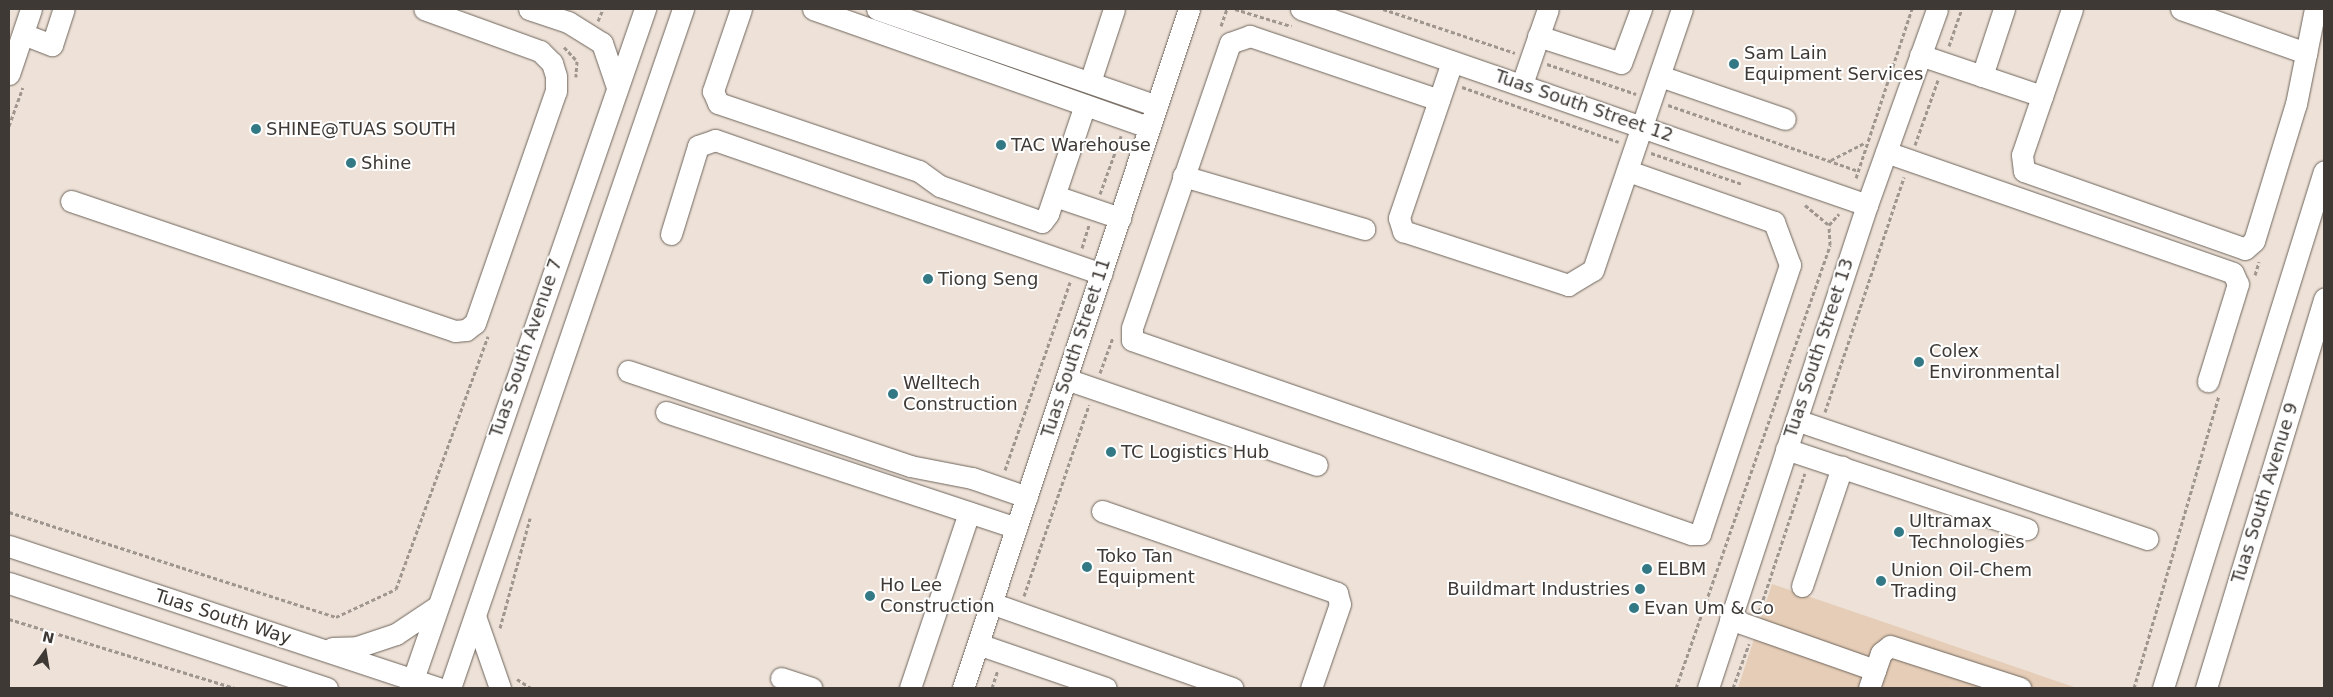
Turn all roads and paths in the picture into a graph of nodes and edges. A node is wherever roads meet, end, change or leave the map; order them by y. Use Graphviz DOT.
graph roads {
  1 [pos="31,9"];
  2 [pos="64,9"];
  3 [pos="424,9"];
  4 [pos="529,9"];
  5 [pos="645,9"];
  6 [pos="683,9"];
  7 [pos="741,9"];
  8 [pos="813,9"];
  9 [pos="877,9"];
  10 [pos="1114,9"];
  11 [pos="1189,9"];
  12 [pos="1227,9"];
  13 [pos="1235,9"];
  14 [pos="1548,9"];
  15 [pos="1642,9"];
  16 [pos="1682,9"];
  17 [pos="1912,9"];
  18 [pos="1937,9"];
  19 [pos="1962,9"];
  20 [pos="2004,9"];
  21 [pos="2072,9"];
  22 [pos="2181,9"];
  23 [pos="2315,9"];
  24 [pos="1352,17"];
  25 [pos="1300,19"];
  26 [pos="23,34"];
  27 [pos="1218,34"];
  28 [pos="1538,36"];
  29 [pos="556,44"];
  30 [pos="2306,53"];
  31 [pos="1920,55"];
  32 [pos="1944,62"];
  33 [pos="9,74"];
  34 [pos="1660,76"];
  35 [pos="1982,76"];
  36 [pos="1446,81"];
  37 [pos="1090,82"];
  38 [pos="576,84"];
  39 [pos="1522,84"];
  40 [pos="617,87"];
  41 [pos="2042,96"];
  42 [pos="1652,99"];
  43 [pos="1085,106"];
  44 [pos="1157,106"];
  45 [pos="1785,119"];
  46 [pos="1127,120"];
  47 [pos="1644,124"];
  48 [pos="1150,128"];
  49 [pos="1865,143"];
  50 [pos="1636,148"];
  51 [pos="1886,152"];
  52 [pos="1830,160"];
  53 [pos="1910,160"];
  54 [pos="1856,170"];
  55 [pos="1628,171"];
  56 [pos="2324,171"];
  57 [pos="1183,176"];
  58 [pos="1747,185"];
  59 [pos="1055,196"];
  60 [pos="71,200"];
  61 [pos="1859,202"];
  62 [pos="1803,204"];
  63 [pos="1094,210"];
  64 [pos="1120,218"];
  65 [pos="1829,225"];
  66 [pos="1364,229"];
  67 [pos="670,234"];
  68 [pos="1076,267"];
  69 [pos="1101,274"];
  70 [pos="2324,299"];
  71 [pos="491,328"];
  72 [pos="1114,333"];
  73 [pos="628,371"];
  74 [pos="1066,379"];
  75 [pos="2208,381"];
  76 [pos="1094,389"];
  77 [pos="666,412"];
  78 [pos="1796,420"];
  79 [pos="1786,449"];
  80 [pos="1317,465"];
  81 [pos="1842,467"];
  82 [pos="999,488"];
  83 [pos="1027,496"];
  84 [pos="533,508"];
  85 [pos="1102,510"];
  86 [pos="9,512"];
  87 [pos="969,513"];
  88 [pos="1016,528"];
  89 [pos="2027,529"];
  90 [pos="2147,539"];
  91 [pos="9,546"];
  92 [pos="9,583"];
  93 [pos="1802,586"];
  94 [pos="992,603"];
  95 [pos="438,606"];
  96 [pos="1018,612"];
  97 [pos="9,619"];
  98 [pos="476,619"];
  99 [pos="1730,619"];
  100 [pos="499,634"];
  101 [pos="978,644"];
  102 [pos="318,648"];
  103 [pos="1004,653"];
  104 [pos="780,678"];
  105 [pos="1872,679"];
  106 [pos="508,682"];
  107 [pos="411,683"];
  108 [pos="235,688"];
  109 [pos="326,688"];
  110 [pos="438,688"];
  111 [pos="450,688"];
  112 [pos="531,688"];
  113 [pos="811,688"];
  114 [pos="910,688"];
  115 [pos="963,688"];
  116 [pos="992,688"];
  117 [pos="1106,688"];
  118 [pos="1232,688"];
  119 [pos="1311,688"];
  120 [pos="1676,688"];
  121 [pos="1708,688"];
  122 [pos="2020,688"];
  123 [pos="2163,688"];
  124 [pos="2206,688"];
  1 -- 26 [label="street"];
  2 -- 26 [label="street"];
  3 -- 60 [label="street"];
  4 -- 40 [label="street"];
  5 -- 40 [label="street, Tuas South Avenue 7"];
  6 -- 98 [label="street"];
  7 -- 59 [label="street"];
  8 -- 43 [label="street"];
  9 -- 37 [label="street"];
  10 -- 37 [label="street"];
  11 -- 44 [label="street, Tuas South Street 11"];
  12 -- 27 [label="path"];
  13 -- 25 [label="path"];
  14 -- 28 [label="street"];
  15 -- 28 [label="street"];
  16 -- 34 [label="street"];
  17 -- 49 [label="path"];
  18 -- 31 [label="street, Tuas South Street 13"];
  19 -- 32 [label="path"];
  20 -- 35 [label="street"];
  21 -- 41 [label="street"];
  22 -- 30 [label="street"];
  23 -- 30 [label="street"];
  24 -- 25 [label="street, Tuas South Street 12"];
  24 -- 36 [label="street, Tuas South Street 12"];
  26 -- 33 [label="street"];
  28 -- 39 [label="street"];
  29 -- 38 [label="path"];
  30 -- 41 [label="street"];
  31 -- 32 [label="street"];
  31 -- 51 [label="street, Tuas South Street 13"];
  32 -- 35 [label="street"];
  32 -- 53 [label="path"];
  34 -- 42 [label="street"];
  34 -- 45 [label="street"];
  35 -- 41 [label="street"];
  36 -- 39 [label="street, Tuas South Street 12"];
  36 -- 50 [label="path"];
  36 -- 55 [label="street"];
  36 -- 57 [label="street"];
  37 -- 44 [label="street"];
  39 -- 47 [label="street, Tuas South Street 12"];
  40 -- 95 [label="street, Tuas South Avenue 7"];
  42 -- 47 [label="street"];
  42 -- 52 [label="path"];
  43 -- 46 [label="street"];
  43 -- 59 [label="street"];
  44 -- 48 [label="street, Tuas South Street 11"];
  46 -- 48 [label="street"];
  46 -- 63 [label="path"];
  47 -- 50 [label="street"];
  47 -- 61 [label="street, Tuas South Street 12"];
  48 -- 64 [label="street, Tuas South Street 11"];
  49 -- 52 [label="path"];
  49 -- 54 [label="path"];
  50 -- 55 [label="street"];
  50 -- 58 [label="path"];
  51 -- 53 [label="street"];
  51 -- 61 [label="street, Tuas South Street 13"];
  52 -- 54 [label="path"];
  53 -- 75 [label="street"];
  54 -- 61 [label="path"];
  55 -- 57 [label="street"];
  56 -- 123 [label="street"];
  57 -- 66 [label="street"];
  59 -- 63 [label="street"];
  61 -- 65 [label="path"];
  61 -- 78 [label="street, Tuas South Street 13"];
  62 -- 65 [label="path"];
  63 -- 64 [label="street"];
  63 -- 68 [label="path"];
  64 -- 69 [label="street, Tuas South Street 11"];
  65 -- 120 [label="path"];
  67 -- 68 [label="street"];
  68 -- 69 [label="street"];
  68 -- 82 [label="path"];
  69 -- 74 [label="street, Tuas South Street 11"];
  70 -- 124 [label="street, Tuas South Avenue 9"];
  71 -- 86 [label="path"];
  72 -- 76 [label="path"];
  73 -- 82 [label="street"];
  74 -- 76 [label="street"];
  74 -- 83 [label="street, Tuas South Street 11"];
  76 -- 80 [label="street"];
  76 -- 96 [label="path"];
  77 -- 87 [label="street"];
  78 -- 79 [label="street, Tuas South Street 13"];
  78 -- 90 [label="street"];
  79 -- 81 [label="street"];
  79 -- 99 [label="street, Tuas South Street 13"];
  81 -- 89 [label="street"];
  81 -- 93 [label="street"];
  82 -- 83 [label="street"];
  83 -- 88 [label="street, Tuas South Street 11"];
  84 -- 100 [label="path"];
  85 -- 119 [label="street"];
  87 -- 88 [label="street"];
  87 -- 114 [label="street"];
  88 -- 94 [label="street, Tuas South Street 11"];
  91 -- 102 [label="street, Tuas South Way"];
  92 -- 109 [label="street, Tuas South Way"];
  94 -- 96 [label="street"];
  94 -- 101 [label="street, Tuas South Street 11"];
  95 -- 102 [label="street"];
  95 -- 107 [label="street, Tuas South Avenue 7"];
  96 -- 118 [label="street"];
  97 -- 108 [label="path"];
  98 -- 106 [label="street"];
  98 -- 111 [label="street"];
  99 -- 105 [label="street"];
  99 -- 121 [label="street, Tuas South Street 13"];
  101 -- 103 [label="street"];
  101 -- 115 [label="street, Tuas South Street 11"];
  102 -- 107 [label="street, Tuas South Way"];
  103 -- 116 [label="path"];
  103 -- 117 [label="street"];
  104 -- 113 [label="street"];
  105 -- 122 [label="street"];
  106 -- 112 [label="path"];
  107 -- 110 [label="street, Tuas South Way"];
}
